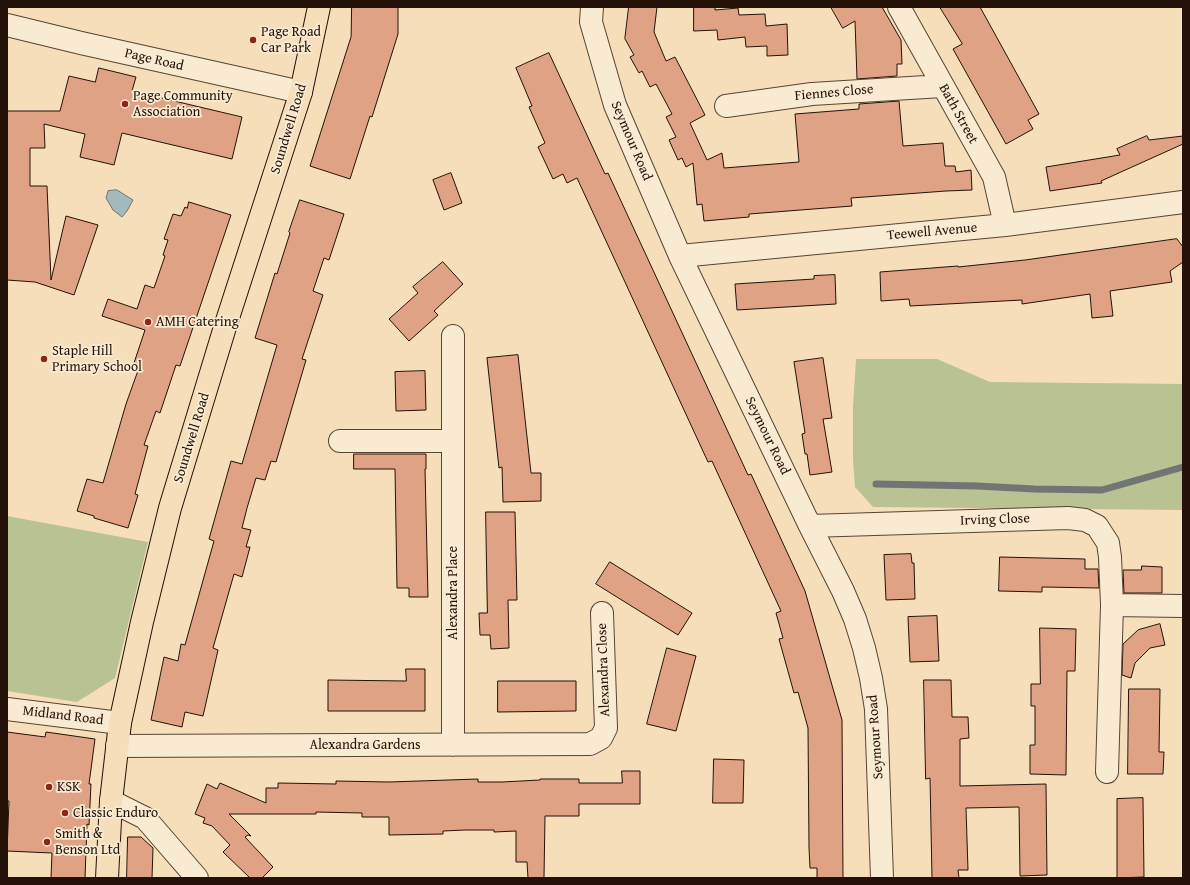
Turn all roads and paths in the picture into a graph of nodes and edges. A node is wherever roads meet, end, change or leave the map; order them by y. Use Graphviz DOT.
graph roads {
  1 [pos="319,7"];
  2 [pos="592,7"];
  3 [pos="899,7"];
  4 [pos="7,25"];
  5 [pos="942,86"];
  6 [pos="301,92"];
  7 [pos="726,106"];
  8 [pos="1183,202"];
  9 [pos="1005,225"];
  10 [pos="680,256"];
  11 [pos="452,336"];
  12 [pos="340,441"];
  13 [pos="452,441"];
  14 [pos="810,526"];
  15 [pos="1112,605"];
  16 [pos="1183,606"];
  17 [pos="602,613"];
  18 [pos="7,709"];
  19 [pos="120,723"];
  20 [pos="606,728"];
  21 [pos="453,745"];
  22 [pos="117,746"];
  23 [pos="1107,772"];
  24 [pos="111,801"];
  25 [pos="107,878"];
  26 [pos="197,878"];
  27 [pos="882,878"];
  1 -- 6 [label="main road, Soundwell Road"];
  2 -- 10 [label="street, Seymour Road"];
  3 -- 5 [label="street, Bath Street"];
  4 -- 6 [label="street, Page Road"];
  5 -- 7 [label="street, Fiennes Close"];
  5 -- 9 [label="street, Bath Street"];
  6 -- 19 [label="main road, Soundwell Road"];
  8 -- 9 [label="street, Teewell Avenue"];
  9 -- 10 [label="street, Teewell Avenue"];
  10 -- 14 [label="street, Seymour Road"];
  11 -- 13 [label="street, Alexandra Place"];
  12 -- 13 [label="street"];
  13 -- 21 [label="street, Alexandra Place"];
  14 -- 15 [label="street, Irving Close"];
  14 -- 27 [label="street, Seymour Road"];
  15 -- 16 [label="street"];
  15 -- 23 [label="street, Irving Close"];
  17 -- 20 [label="street, Alexandra Close"];
  18 -- 19 [label="street, Midland Road"];
  19 -- 22 [label="main road, Soundwell Road"];
  20 -- 21 [label="street, Alexandra Gardens"];
  21 -- 22 [label="street, Alexandra Gardens"];
  22 -- 24 [label="main road, Soundwell Road"];
  24 -- 25 [label="main road, Soundwell Road"];
  24 -- 26 [label="street"];
}
